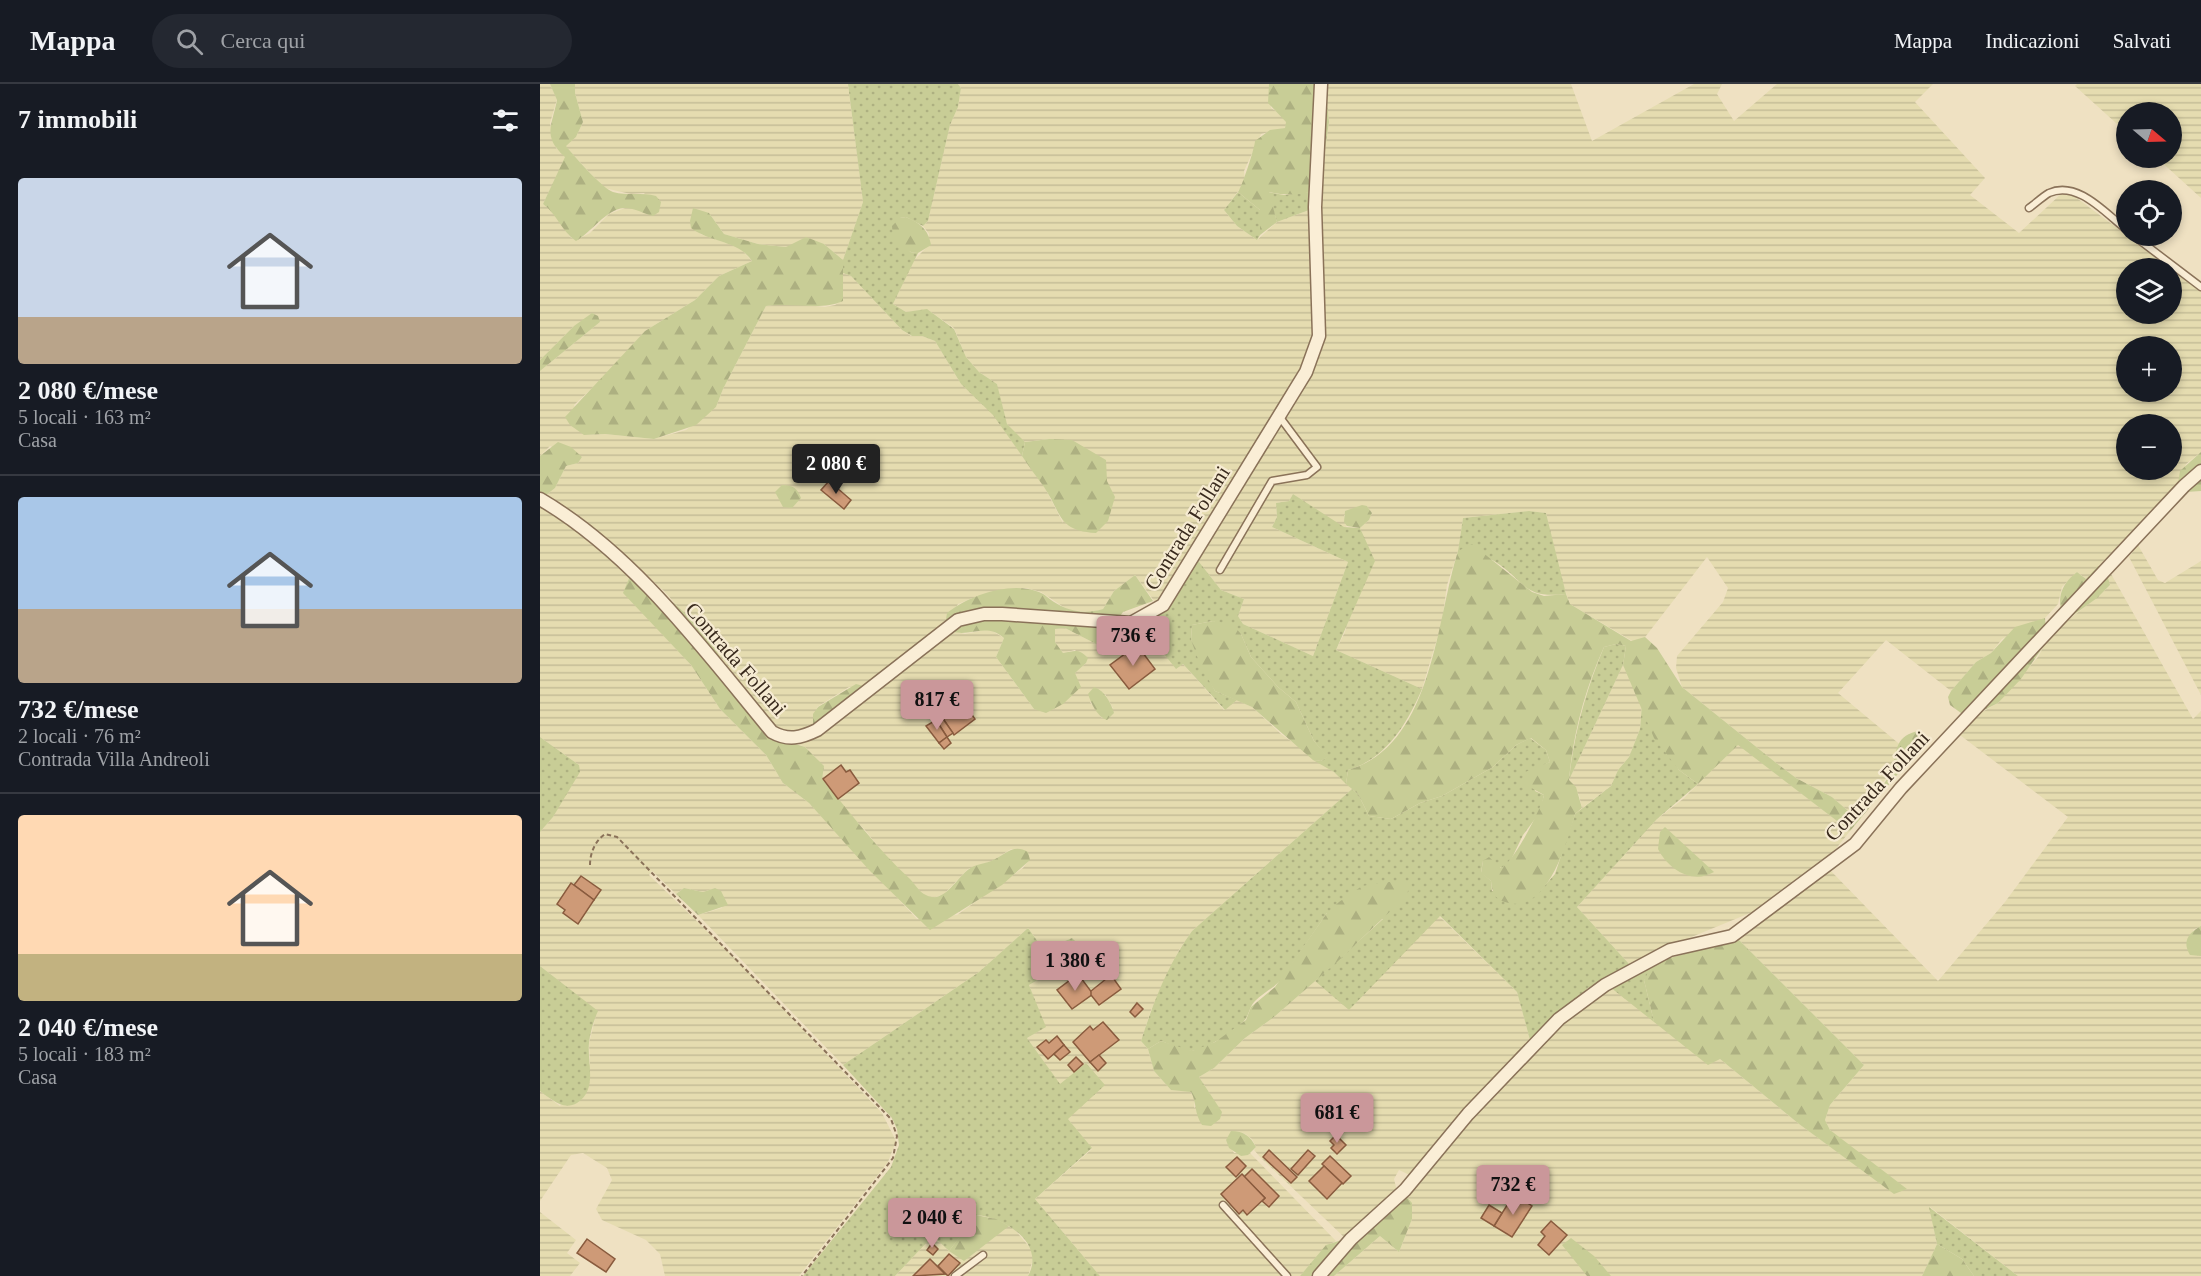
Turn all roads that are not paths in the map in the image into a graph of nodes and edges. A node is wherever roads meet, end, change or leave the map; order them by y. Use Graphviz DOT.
graph roads {
  1 [pos="1321,84"];
  2 [pos="2029,208"];
  3 [pos="2116,221"];
  4 [pos="2147,246"];
  5 [pos="2201,288"];
  6 [pos="1279,416"];
  7 [pos="2201,471"];
  8 [pos="540,499"];
  9 [pos="1220,570"];
  10 [pos="1223,1205"];
  11 [pos="983,1255"];
  12 [pos="956,1276"];
  13 [pos="1287,1276"];
  14 [pos="1319,1276"];
  1 -- 6 [label="street, Contrada Follani"];
  2 -- 3 [label="lane"];
  4 -- 5 [label="lane"];
  6 -- 8 [label="street, Contrada Follani"];
  6 -- 9 [label="lane"];
  7 -- 14 [label="street, Contrada Follani"];
  10 -- 13 [label="lane"];
  11 -- 12 [label="lane"];
}
